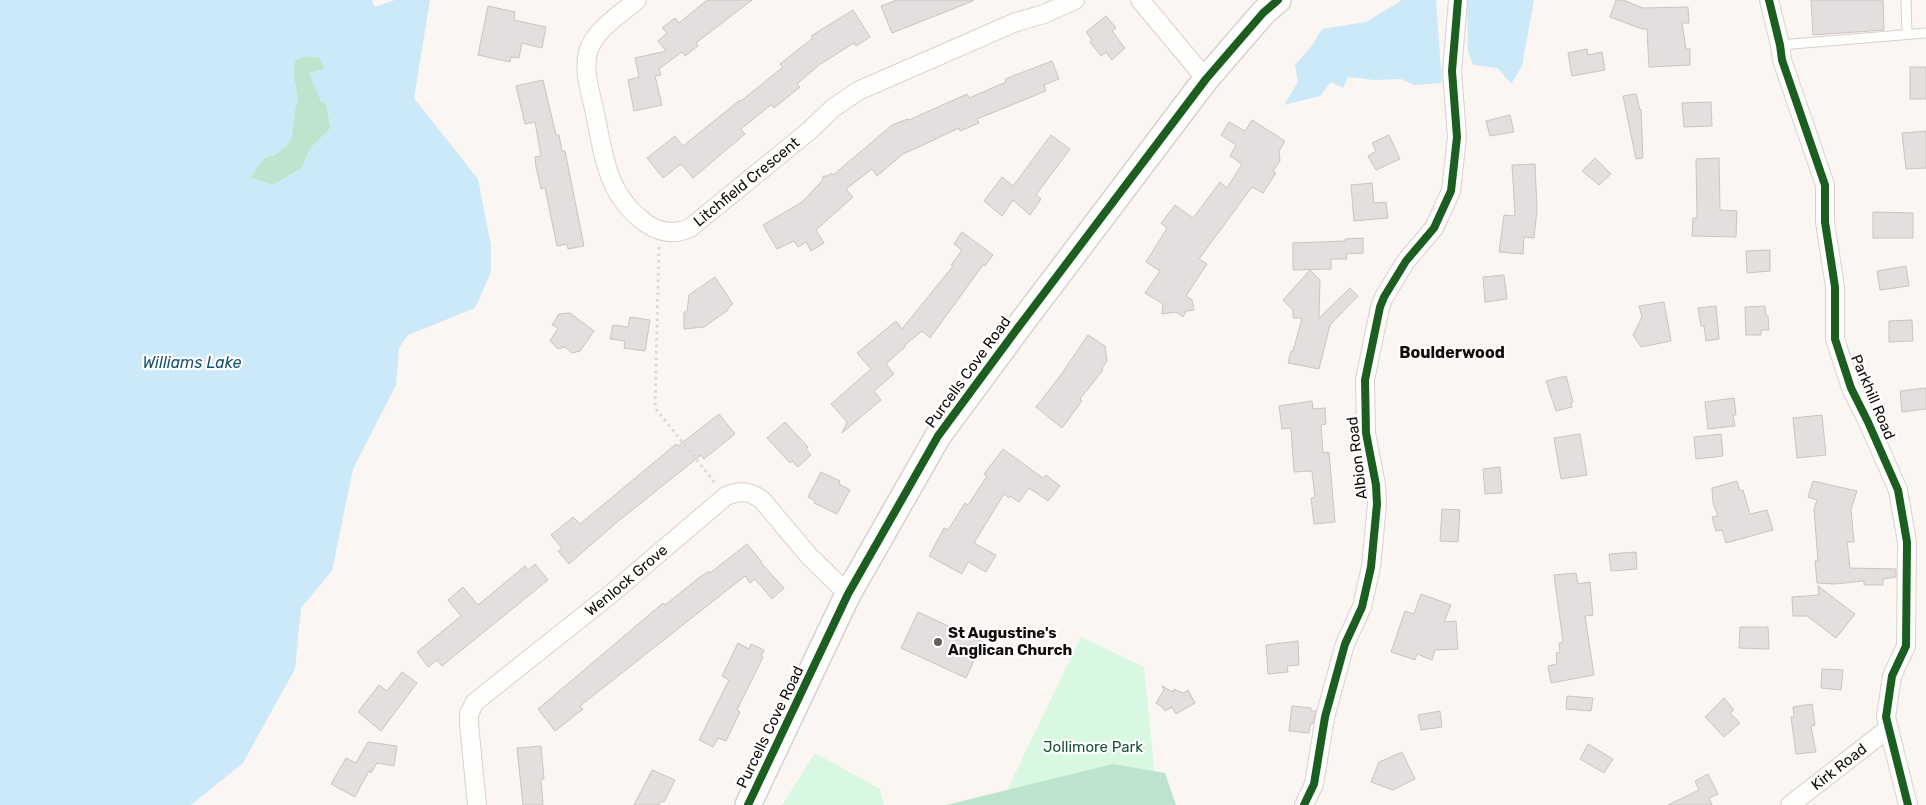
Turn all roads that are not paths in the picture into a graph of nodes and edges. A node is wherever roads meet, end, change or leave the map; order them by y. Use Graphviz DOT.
graph roads {
  1 [pos="637,0"];
  2 [pos="1075,0"];
  3 [pos="1140,0"];
  4 [pos="1278,0"];
  5 [pos="1458,0"];
  6 [pos="1770,0"];
  7 [pos="1906,0"];
  8 [pos="1926,33"];
  9 [pos="1907,34"];
  10 [pos="1780,45"];
  11 [pos="1206,79"];
  12 [pos="848,594"];
  13 [pos="1889,728"];
  14 [pos="477,805"];
  15 [pos="748,805"];
  16 [pos="1304,805"];
  17 [pos="1790,805"];
  18 [pos="1908,805"];
  1 -- 2 [label="street, Litchfield Crescent"];
  3 -- 11 [label="street"];
  4 -- 11 [label="main road, Purcells Cove Road"];
  5 -- 16 [label="street, Albion Road"];
  6 -- 10 [label="street, Parkhill Road"];
  7 -- 9 [label="lane"];
  8 -- 9 [label="lane"];
  9 -- 10 [label="lane"];
  10 -- 13 [label="street, Parkhill Road"];
  11 -- 12 [label="main road, Purcells Cove Road"];
  12 -- 14 [label="street, Wenlock Grove"];
  12 -- 15 [label="main road, Purcells Cove Road"];
  13 -- 17 [label="street, Kirk Road"];
  13 -- 18 [label="street, Parkhill Road"];
}
